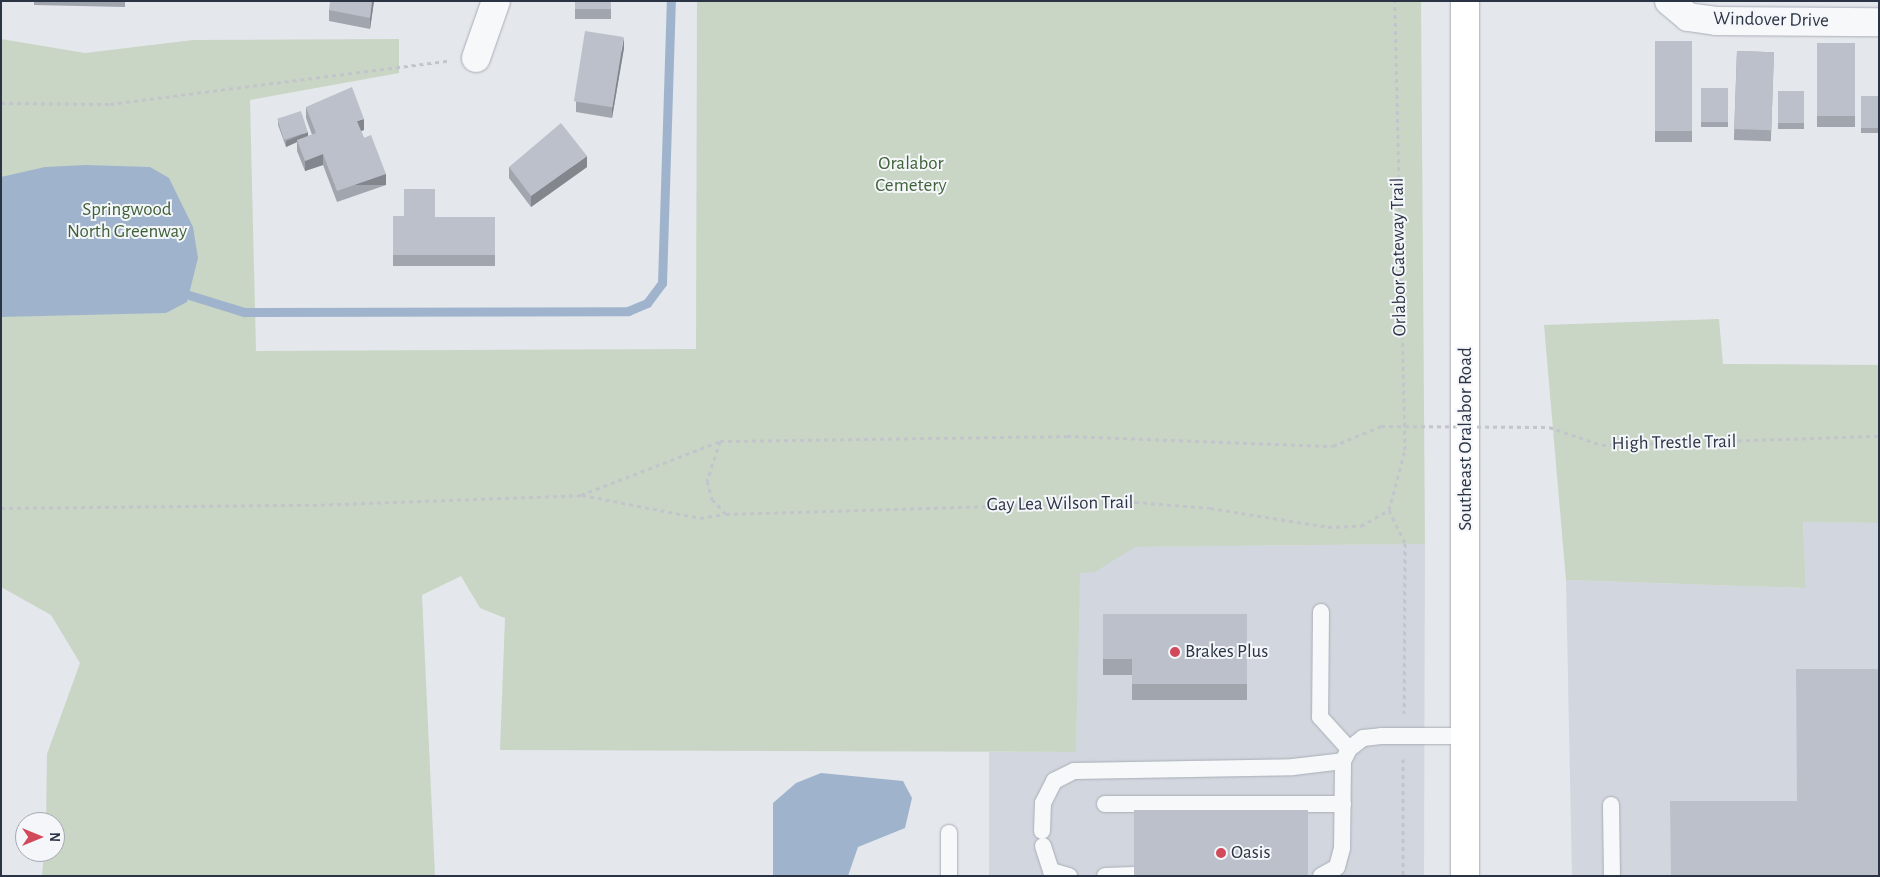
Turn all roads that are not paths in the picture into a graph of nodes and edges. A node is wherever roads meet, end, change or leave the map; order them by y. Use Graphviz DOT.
graph roads {
  1 [pos="496,1"];
  2 [pos="1465,1"];
  3 [pos="1669,1"];
  4 [pos="1879,22"];
  5 [pos="476,58"];
  6 [pos="1321,612"];
  7 [pos="1464,736"];
  8 [pos="1346,755"];
  9 [pos="1106,804"];
  10 [pos="1343,804"];
  11 [pos="1611,805"];
  12 [pos="949,833"];
  13 [pos="949,876"];
  14 [pos="1069,876"];
  15 [pos="1105,876"];
  16 [pos="1134,876"];
  17 [pos="1321,876"];
  18 [pos="1465,876"];
  19 [pos="1612,876"];
  1 -- 5 [label="street"];
  2 -- 7 [label="main road, Southeast Oralabor Road"];
  3 -- 4 [label="street, Windover Drive"];
  6 -- 8 [label="lane"];
  7 -- 8 [label="lane"];
  7 -- 18 [label="main road, Southeast Oralabor Road"];
  8 -- 10 [label="lane"];
  8 -- 14 [label="lane"];
  9 -- 10 [label="lane"];
  10 -- 17 [label="lane"];
  11 -- 19 [label="lane"];
  12 -- 13 [label="lane"];
  15 -- 16 [label="lane"];
}
